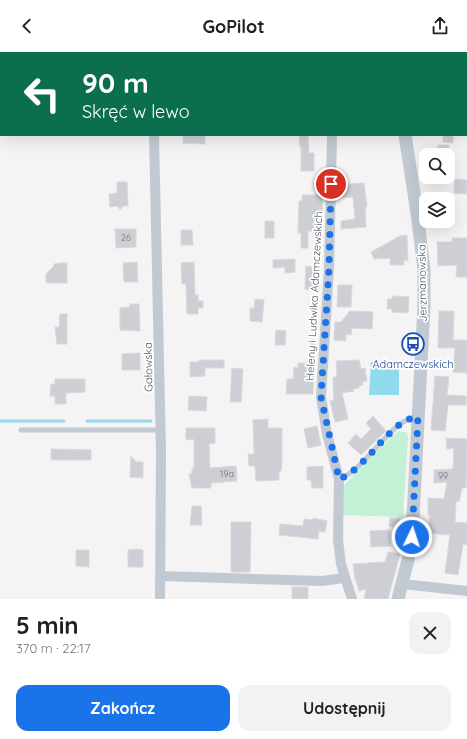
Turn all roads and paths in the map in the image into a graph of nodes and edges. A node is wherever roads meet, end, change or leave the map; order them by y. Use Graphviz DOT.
graph roads {
  1 [pos="154,136"];
  2 [pos="332,136"];
  3 [pos="405,136"];
  4 [pos="418,417"];
  5 [pos="21,430"];
  6 [pos="161,430"];
  7 [pos="339,479"];
  8 [pos="161,576"];
  9 [pos="344,578"];
  10 [pos="402,584"];
  11 [pos="467,591"];
  12 [pos="160,599"];
  13 [pos="352,599"];
  14 [pos="398,599"];
  1 -- 6 [label="street, Gałowska"];
  2 -- 7 [label="street, Heleny i Ludwika Adamczewskich"];
  3 -- 4 [label="street, Jerzmanowska"];
  4 -- 7 [label="lane"];
  4 -- 10 [label="street, Jerzmanowska"];
  5 -- 6 [label="lane"];
  6 -- 8 [label="street, Gałowska"];
  7 -- 9 [label="street, Heleny i Ludwika Adamczewskich"];
  8 -- 9 [label="street"];
  8 -- 12 [label="street, Gałowska"];
  9 -- 13 [label="street, Heleny i Ludwika Adamczewskich"];
  10 -- 11 [label="street"];
  10 -- 14 [label="street, Jerzmanowska"];
}
